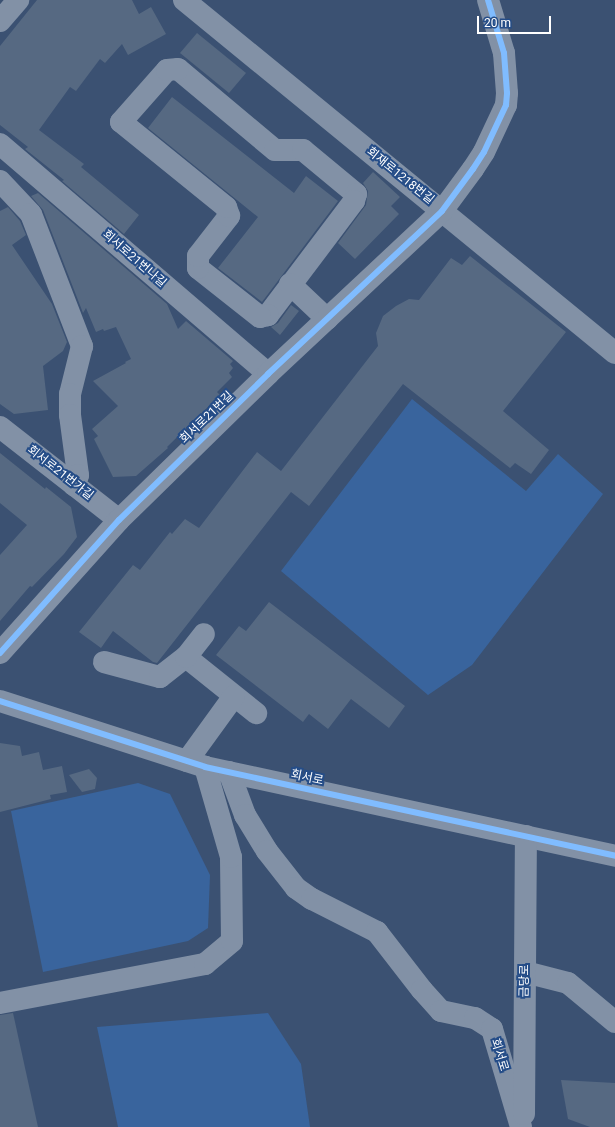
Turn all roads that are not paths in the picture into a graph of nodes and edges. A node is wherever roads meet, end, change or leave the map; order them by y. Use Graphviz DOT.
graph roads {
  1 [pos="18,0"];
  2 [pos="184,0"];
  3 [pos="488,0"];
  4 [pos="0,21"];
  5 [pos="0,147"];
  6 [pos="0,182"];
  7 [pos="442,210"];
  8 [pos="290,284"];
  9 [pos="327,319"];
  10 [pos="615,353"];
  11 [pos="268,374"];
  12 [pos="0,427"];
  13 [pos="74,485"];
  14 [pos="119,520"];
  15 [pos="204,634"];
  16 [pos="0,653"];
  17 [pos="186,658"];
  18 [pos="104,662"];
  19 [pos="234,696"];
  20 [pos="0,701"];
  21 [pos="256,713"];
  22 [pos="196,764"];
  23 [pos="229,772"];
  24 [pos="526,836"];
  25 [pos="615,856"];
  26 [pos="525,972"];
  27 [pos="0,1003"];
  28 [pos="615,1022"];
  29 [pos="522,1127"];
  1 -- 4 [label="street"];
  2 -- 7 [label="street, 회재로1218번길"];
  3 -- 7 [label="street, 회서로21번길"];
  5 -- 11 [label="street, 회서로21번나길"];
  6 -- 13 [label="street"];
  7 -- 9 [label="street, 회서로21번길"];
  7 -- 10 [label="street, 회재로1218번길"];
  8 -- 8 [label="street"];
  8 -- 9 [label="street"];
  9 -- 11 [label="street, 회서로21번길"];
  11 -- 14 [label="street, 회서로21번길"];
  12 -- 13 [label="street, 회서로21번가길"];
  13 -- 14 [label="street, 회서로21번가길"];
  14 -- 16 [label="street, 회서로21번길"];
  15 -- 17 [label="street"];
  17 -- 18 [label="street"];
  17 -- 19 [label="street"];
  19 -- 21 [label="street"];
  19 -- 22 [label="street"];
  20 -- 22 [label="street, 회서로"];
  22 -- 23 [label="street, 회서로"];
  22 -- 27 [label="street"];
  23 -- 24 [label="street, 회서로"];
  23 -- 29 [label="street, 회서로"];
  24 -- 25 [label="street, 회서로"];
  24 -- 26 [label="street, 금당로"];
  26 -- 28 [label="street"];
  26 -- 29 [label="street, 금당로"];
}
